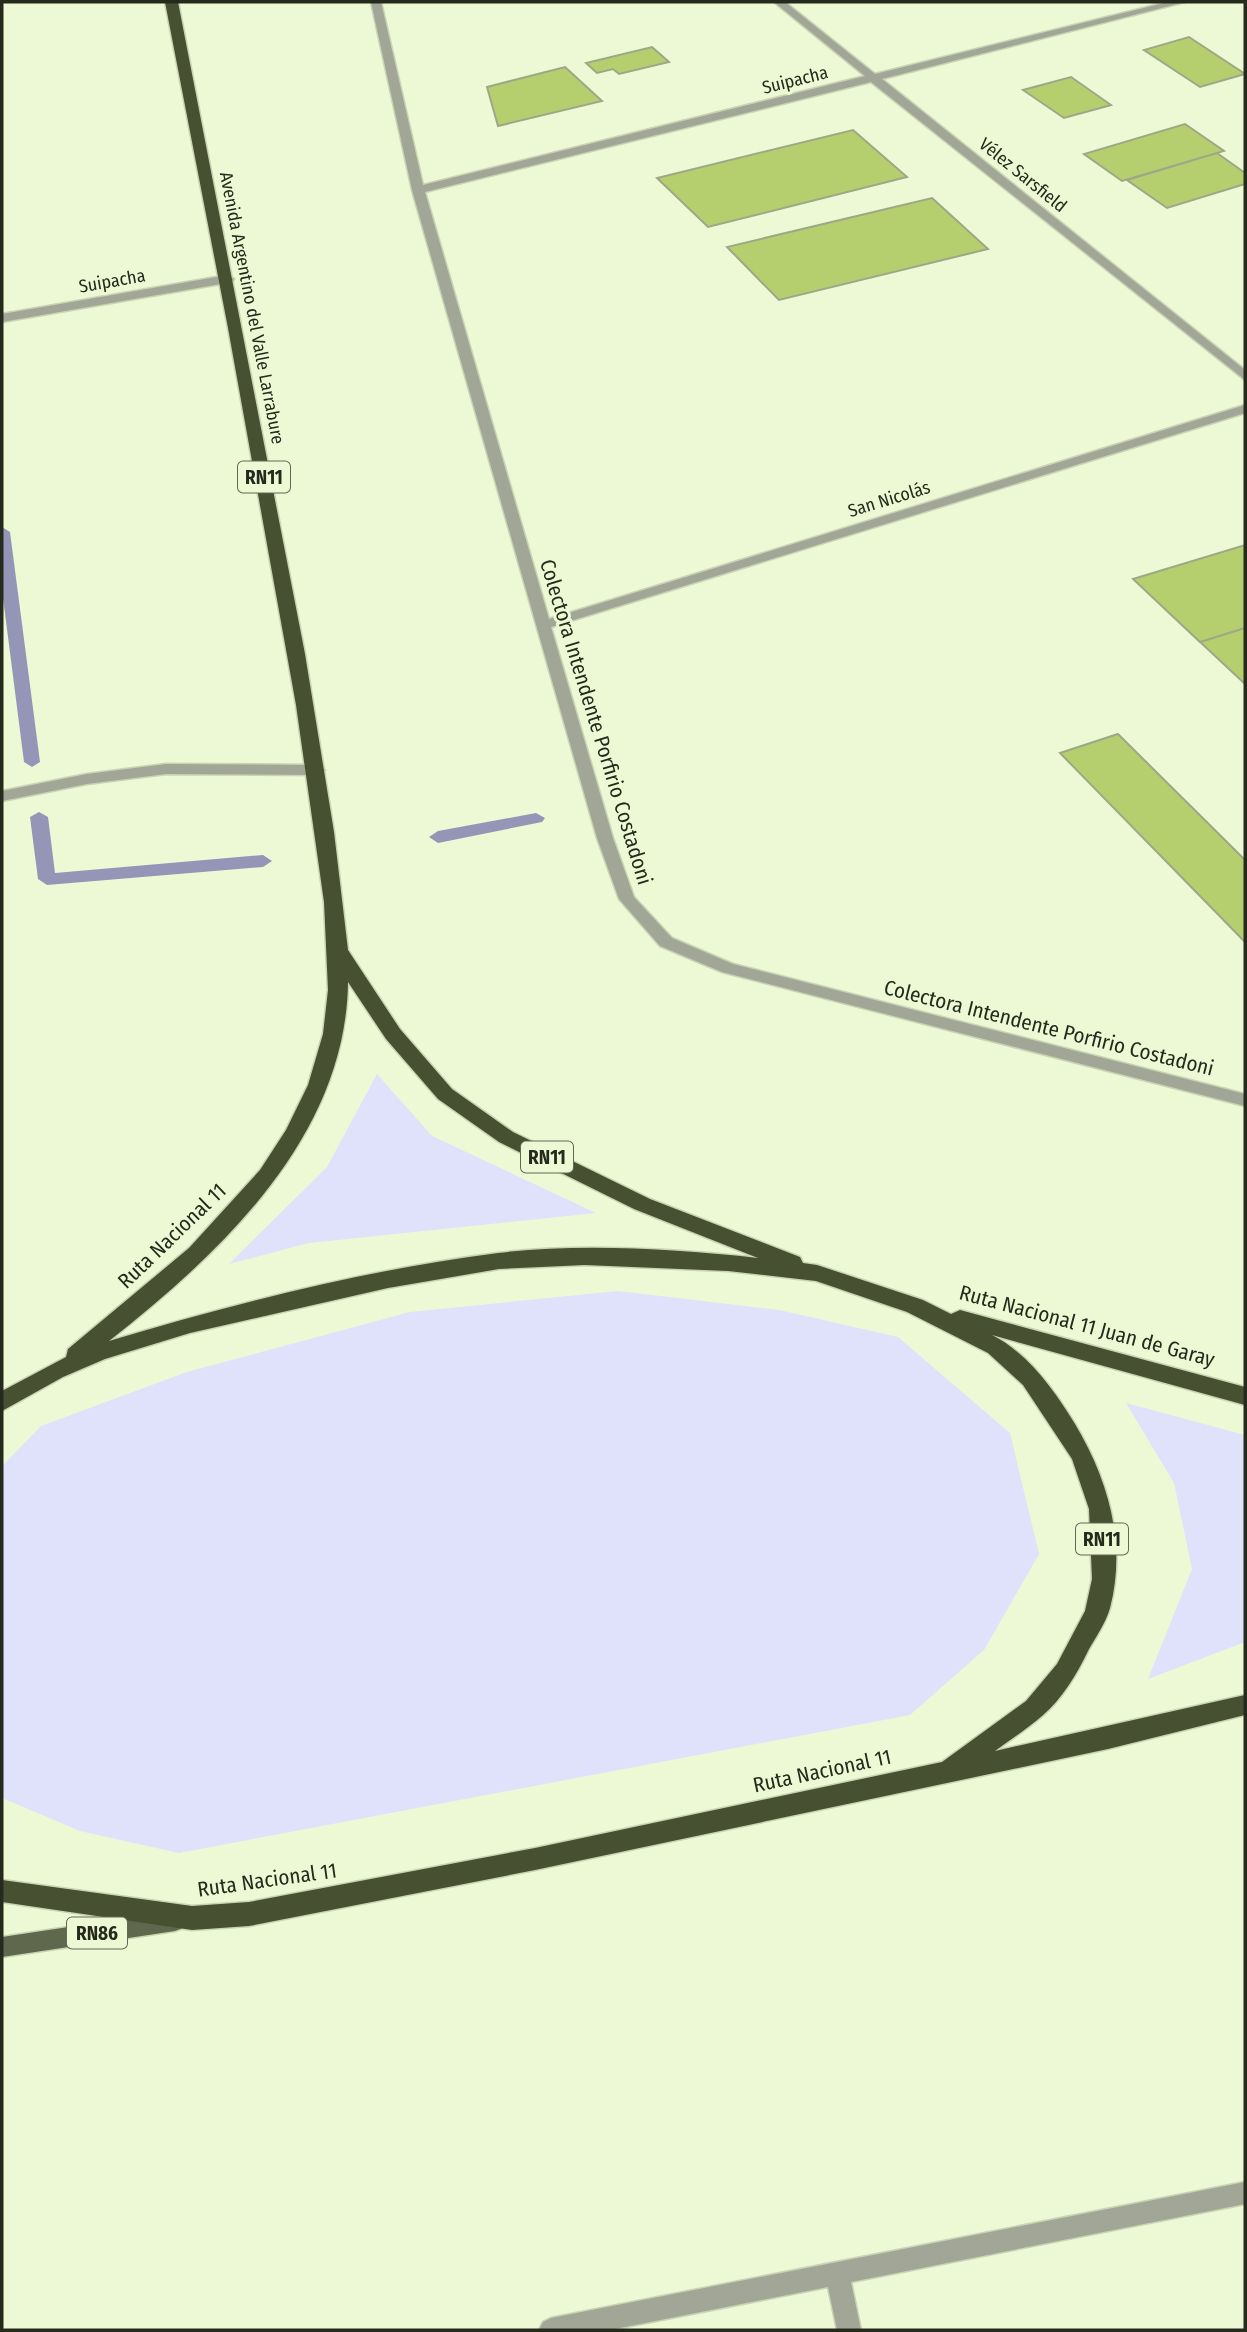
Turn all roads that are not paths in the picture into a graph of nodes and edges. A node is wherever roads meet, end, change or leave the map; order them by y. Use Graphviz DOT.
graph roads {
  1 [pos="171,2"];
  2 [pos="376,2"];
  3 [pos="779,2"];
  4 [pos="1180,2"];
  5 [pos="876,79"];
  6 [pos="418,190"];
  7 [pos="228,279"];
  8 [pos="2,318"];
  9 [pos="1245,376"];
  10 [pos="1245,409"];
  11 [pos="543,625"];
  12 [pos="317,770"];
  13 [pos="2,796"];
  14 [pos="341,955"];
  15 [pos="1245,1100"];
  16 [pos="817,1273"];
  17 [pos="915,1306"];
  18 [pos="54,1371"];
  19 [pos="1245,1396"];
  20 [pos="2,1402"];
  21 [pos="1245,1705"];
  22 [pos="947,1772"];
  23 [pos="2,1891"];
  24 [pos="192,1918"];
  25 [pos="2,1947"];
  26 [pos="1245,2193"];
  27 [pos="837,2274"];
  28 [pos="551,2330"];
  29 [pos="849,2330"];
  1 -- 7 [label="highway, Avenida Argentino del Valle Larrabure / RN11"];
  2 -- 6 [label="street, Colectora Intendente Porfirio Costadoni"];
  3 -- 5 [label="street, Vélez Sarsfield"];
  4 -- 5 [label="street, Suipacha"];
  5 -- 6 [label="street, Suipacha"];
  5 -- 9 [label="street, Vélez Sarsfield"];
  6 -- 11 [label="street, Colectora Intendente Porfirio Costadoni"];
  7 -- 8 [label="street, Suipacha"];
  7 -- 12 [label="highway, Avenida Argentino del Valle Larrabure / RN11"];
  10 -- 11 [label="street, San Nicolás"];
  11 -- 15 [label="street, Colectora Intendente Porfirio Costadoni"];
  12 -- 13 [label="street"];
  12 -- 14 [label="highway, Avenida Argentino del Valle Larrabure / RN11"];
  14 -- 16 [label="highway, Ruta Nacional 11 / RN11"];
  14 -- 18 [label="highway, Ruta Nacional 11 / RN11"];
  16 -- 17 [label="highway, Ruta Nacional 11 / RN11"];
  16 -- 18 [label="highway, Ruta Nacional 11 / RN11"];
  17 -- 19 [label="highway, Ruta Nacional 11 Juan de Garay / RN11"];
  17 -- 22 [label="highway, Ruta Nacional 11 / RN11"];
  18 -- 20 [label="highway, Ruta Nacional 11 / RN11"];
  21 -- 22 [label="highway, RN11"];
  22 -- 24 [label="highway, Ruta Nacional 11 / RN11"];
  23 -- 24 [label="highway, Ruta Nacional 11 / RN11"];
  24 -- 25 [label="main road, RN86"];
  26 -- 27 [label="street"];
  27 -- 28 [label="street"];
  27 -- 29 [label="street"];
}
